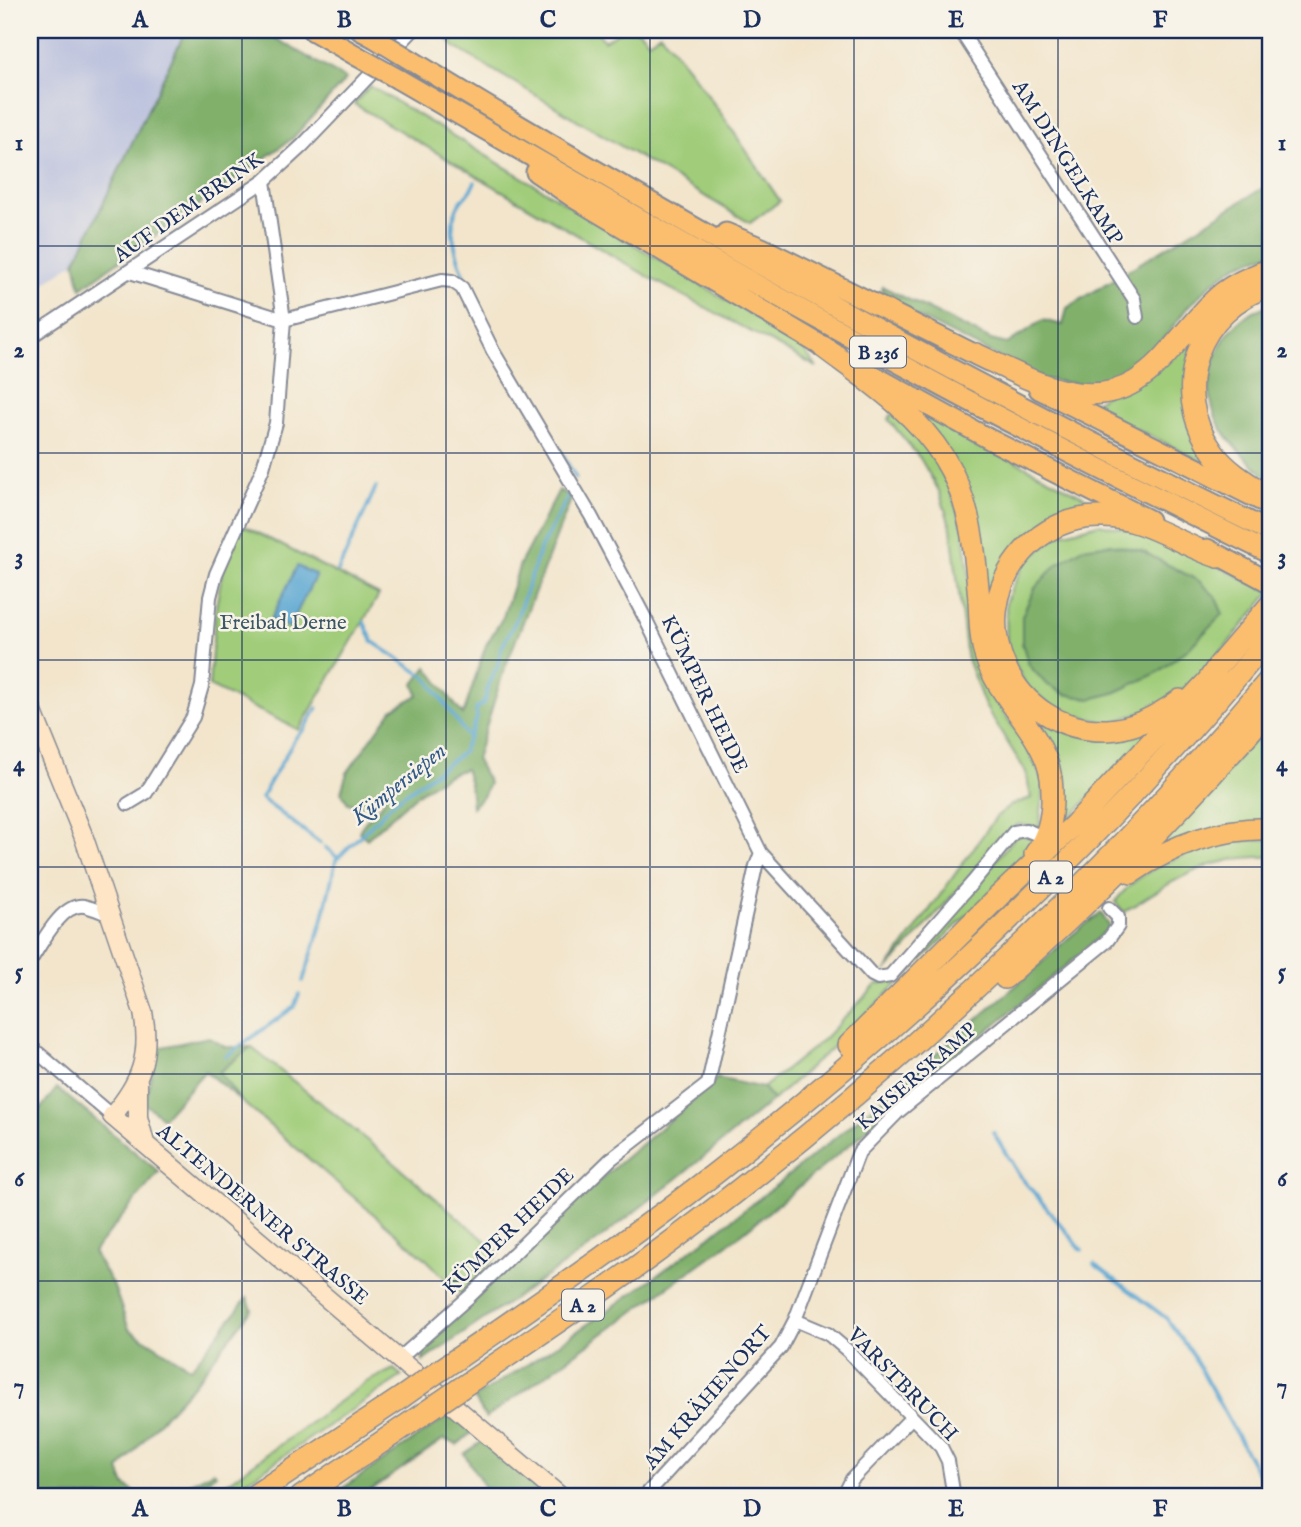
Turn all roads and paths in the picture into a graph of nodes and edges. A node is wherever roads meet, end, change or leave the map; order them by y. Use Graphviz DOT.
graph roads {
  1 [pos="312,30"];
  2 [pos="413,30"];
  3 [pos="960,30"];
  4 [pos="366,34"];
  5 [pos="494,135"];
  6 [pos="264,181"];
  7 [pos="663,209"];
  8 [pos="1271,269"];
  9 [pos="130,272"];
  10 [pos="1271,285"];
  11 [pos="1136,317"];
  12 [pos="284,320"];
  13 [pos="30,337"];
  14 [pos="823,347"];
  15 [pos="976,354"];
  16 [pos="1271,498"];
  17 [pos="1271,506"];
  18 [pos="1271,532"];
  19 [pos="1271,554"];
  20 [pos="1218,557"];
  21 [pos="1271,583"];
  22 [pos="1271,604"];
  23 [pos="1271,636"];
  24 [pos="1218,666"];
  25 [pos="1271,678"];
  26 [pos="30,705"];
  27 [pos="1271,708"];
  28 [pos="128,804"];
  29 [pos="1271,828"];
  30 [pos="1036,834"];
  31 [pos="761,853"];
  32 [pos="999,895"];
  33 [pos="1086,904"];
  34 [pos="1109,908"];
  35 [pos="111,915"];
  36 [pos="30,961"];
  37 [pos="30,1046"];
  38 [pos="881,1072"];
  39 [pos="138,1079"];
  40 [pos="810,1097"];
  41 [pos="112,1116"];
  42 [pos="145,1143"];
  43 [pos="794,1320"];
  44 [pos="399,1359"];
  45 [pos="912,1417"];
  46 [pos="252,1497"];
  47 [pos="301,1497"];
  48 [pos="561,1497"];
  49 [pos="644,1497"];
  50 [pos="843,1497"];
  51 [pos="954,1497"];
  1 -- 5 [label="highway, B 236, bridge"];
  2 -- 6 [label="street, AUF DEM BRINK"];
  3 -- 11 [label="street, AM DINGELKAMP"];
  4 -- 7 [label="highway, B 236, bridge"];
  5 -- 14 [label="highway"];
  5 -- 19 [label="highway, B 236"];
  6 -- 9 [label="street, AUF DEM BRINK"];
  6 -- 12 [label="street"];
  7 -- 15 [label="highway"];
  7 -- 18 [label="highway, B 236"];
  8 -- 15 [label="highway"];
  9 -- 12 [label="street"];
  9 -- 13 [label="street, AUF DEM BRINK"];
  10 -- 16 [label="highway"];
  12 -- 28 [label="street"];
  12 -- 31 [label="street, KÜMPER HEIDE"];
  14 -- 20 [label="highway"];
  14 -- 32 [label="highway"];
  15 -- 17 [label="highway"];
  20 -- 21 [label="highway"];
  20 -- 24 [label="highway"];
  22 -- 24 [label="highway"];
  23 -- 40 [label="highway, A 2"];
  24 -- 32 [label="highway"];
  25 -- 38 [label="highway, A 2"];
  26 -- 35 [label="main road"];
  27 -- 33 [label="highway"];
  29 -- 33 [label="highway"];
  30 -- 31 [label="street"];
  31 -- 44 [label="street, KÜMPER HEIDE"];
  32 -- 40 [label="highway"];
  33 -- 38 [label="highway"];
  34 -- 43 [label="street, KAISERSKAMP"];
  35 -- 36 [label="street"];
  35 -- 39 [label="main road"];
  37 -- 41 [label="street, ALTENDERNER STRASSE"];
  38 -- 47 [label="highway, A 2, bridge"];
  39 -- 41 [label="main road"];
  39 -- 42 [label="main road"];
  40 -- 46 [label="highway, A 2, bridge"];
  41 -- 42 [label="main road, ALTENDERNER STRASSE"];
  42 -- 44 [label="main road, ALTENDERNER STRASSE"];
  43 -- 45 [label="street, VARSTBRUCH"];
  43 -- 49 [label="street, AM KRÄHENORT"];
  44 -- 48 [label="main road, ALTENDERNER STRASSE"];
  45 -- 50 [label="street"];
  45 -- 51 [label="street, VARSTBRUCH"];
}
